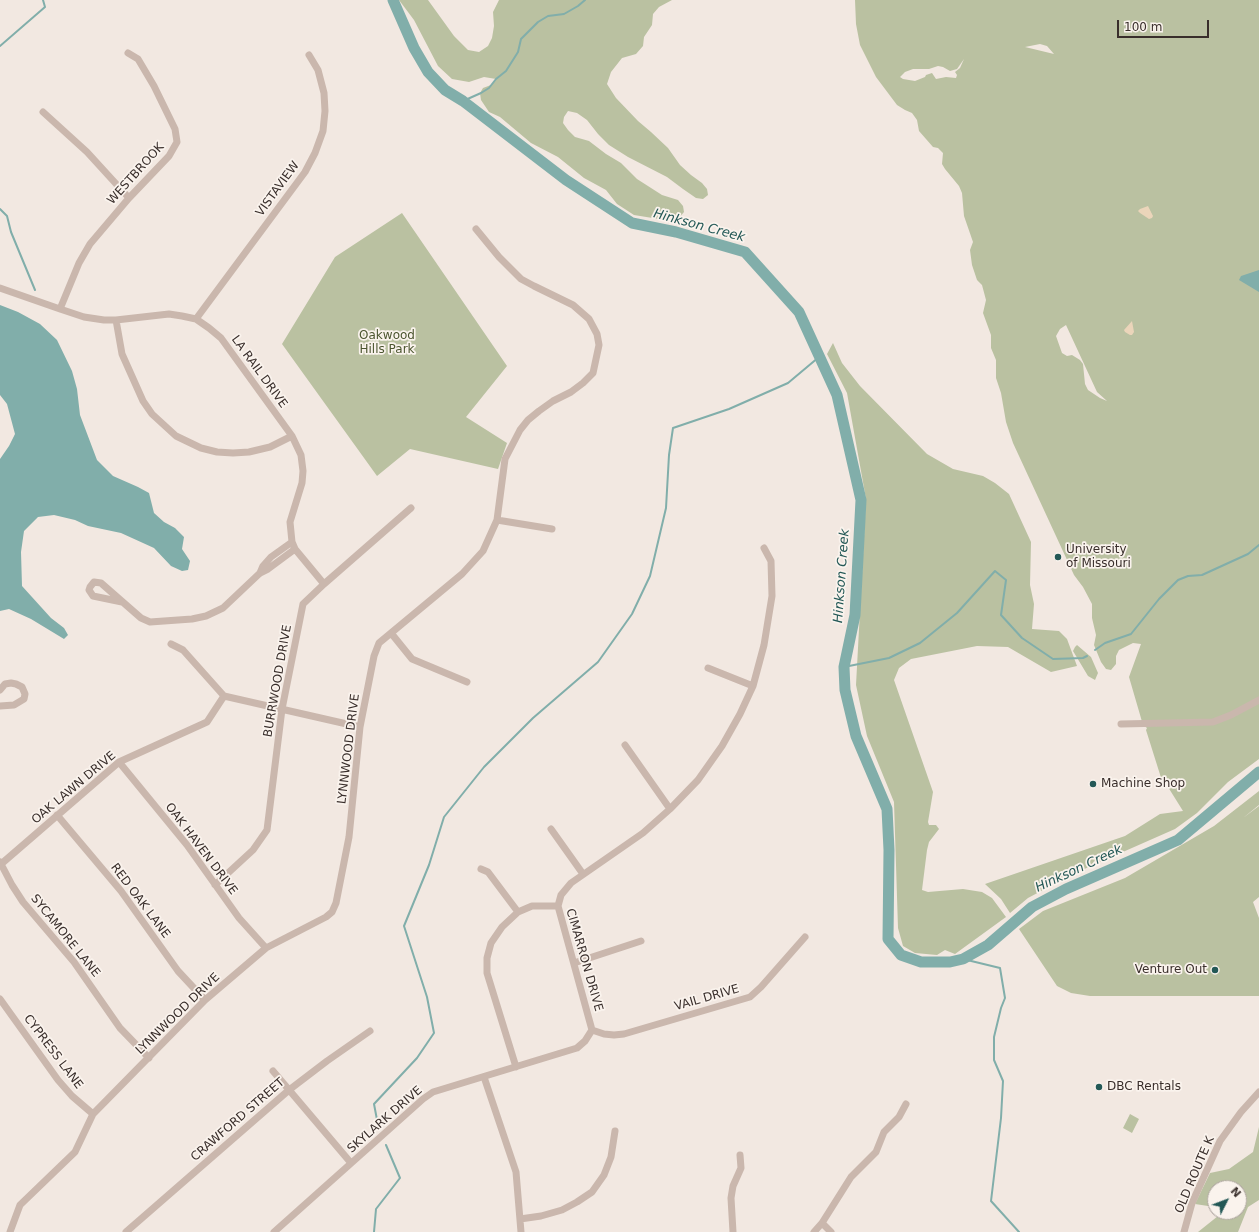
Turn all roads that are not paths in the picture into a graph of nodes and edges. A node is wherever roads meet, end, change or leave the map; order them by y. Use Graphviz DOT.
graph roads {
  1 [pos="128,53"];
  2 [pos="309,55"];
  3 [pos="43,112"];
  4 [pos="129,198"];
  5 [pos="476,229"];
  6 [pos="0,288"];
  7 [pos="60,309"];
  8 [pos="196,319"];
  9 [pos="116,320"];
  10 [pos="292,436"];
  11 [pos="411,508"];
  12 [pos="497,520"];
  13 [pos="552,529"];
  14 [pos="292,542"];
  15 [pos="764,548"];
  16 [pos="295,549"];
  17 [pos="260,573"];
  18 [pos="324,584"];
  19 [pos="122,602"];
  20 [pos="391,633"];
  21 [pos="171,644"];
  22 [pos="708,668"];
  23 [pos="466,682"];
  24 [pos="753,686"];
  25 [pos="0,690"];
  26 [pos="224,696"];
  27 [pos="1259,700"];
  28 [pos="0,706"];
  29 [pos="282,709"];
  30 [pos="1121,724"];
  31 [pos="360,726"];
  32 [pos="625,745"];
  33 [pos="119,762"];
  34 [pos="670,809"];
  35 [pos="58,815"];
  36 [pos="551,829"];
  37 [pos="0,864"];
  38 [pos="480,868"];
  39 [pos="583,874"];
  40 [pos="215,885"];
  41 [pos="558,906"];
  42 [pos="518,912"];
  43 [pos="805,937"];
  44 [pos="641,941"];
  45 [pos="266,948"];
  46 [pos="574,963"];
  47 [pos="0,999"];
  48 [pos="205,1000"];
  49 [pos="592,1030"];
  50 [pos="370,1031"];
  51 [pos="149,1058"];
  52 [pos="516,1067"];
  53 [pos="273,1071"];
  54 [pos="484,1077"];
  55 [pos="289,1090"];
  56 [pos="1259,1092"];
  57 [pos="906,1104"];
  58 [pos="93,1114"];
  59 [pos="616,1131"];
  60 [pos="740,1155"];
  61 [pos="351,1163"];
  62 [pos="520,1219"];
  63 [pos="822,1223"];
  64 [pos="10,1232"];
  65 [pos="126,1232"];
  66 [pos="274,1232"];
  67 [pos="521,1232"];
  68 [pos="733,1232"];
  69 [pos="814,1232"];
  70 [pos="831,1232"];
  71 [pos="1184,1232"];
  1 -- 4 [label="street, WESTBROOK"];
  2 -- 8 [label="street, VISTAVIEW"];
  3 -- 4 [label="street"];
  4 -- 7 [label="street, WESTBROOK"];
  5 -- 12 [label="street, LYNNWOOD DRIVE"];
  6 -- 7 [label="street, LA RAIL DRIVE"];
  7 -- 9 [label="street, LA RAIL DRIVE"];
  8 -- 9 [label="street, LA RAIL DRIVE"];
  8 -- 10 [label="street, LA RAIL DRIVE"];
  9 -- 10 [label="street"];
  10 -- 14 [label="street, LA RAIL DRIVE"];
  11 -- 18 [label="street, BURRWOOD DRIVE"];
  12 -- 13 [label="street"];
  12 -- 20 [label="street, LYNNWOOD DRIVE"];
  14 -- 16 [label="street, LA RAIL DRIVE"];
  14 -- 17 [label="street"];
  15 -- 24 [label="street, CIMARRON DRIVE"];
  16 -- 17 [label="street"];
  16 -- 18 [label="street, LA RAIL DRIVE"];
  17 -- 19 [label="street"];
  18 -- 29 [label="street, BURRWOOD DRIVE"];
  20 -- 23 [label="street"];
  20 -- 31 [label="street, LYNNWOOD DRIVE"];
  21 -- 26 [label="street"];
  22 -- 24 [label="street"];
  24 -- 34 [label="street, CIMARRON DRIVE"];
  25 -- 28 [label="street"];
  26 -- 29 [label="street"];
  26 -- 33 [label="street, OAK LAWN DRIVE"];
  27 -- 30 [label="street"];
  29 -- 31 [label="street"];
  29 -- 40 [label="street, BURRWOOD DRIVE"];
  31 -- 45 [label="street, LYNNWOOD DRIVE"];
  32 -- 34 [label="street"];
  33 -- 35 [label="street, OAK LAWN DRIVE"];
  33 -- 40 [label="street, OAK HAVEN DRIVE"];
  34 -- 39 [label="street, CIMARRON DRIVE"];
  35 -- 37 [label="street, OAK LAWN DRIVE"];
  35 -- 48 [label="street, RED OAK LANE"];
  36 -- 39 [label="street"];
  37 -- 51 [label="street, SYCAMORE LANE"];
  38 -- 42 [label="street"];
  39 -- 41 [label="street, CIMARRON DRIVE"];
  40 -- 45 [label="street, OAK HAVEN DRIVE"];
  41 -- 42 [label="street"];
  41 -- 46 [label="street, CIMARRON DRIVE"];
  42 -- 52 [label="street"];
  43 -- 49 [label="street, VAIL DRIVE"];
  44 -- 46 [label="street"];
  45 -- 48 [label="street, LYNNWOOD DRIVE"];
  46 -- 49 [label="street, CIMARRON DRIVE"];
  47 -- 58 [label="street, CYPRESS LANE"];
  48 -- 51 [label="street, LYNNWOOD DRIVE"];
  49 -- 52 [label="street, SKYLARK DRIVE"];
  50 -- 55 [label="street, CRAWFORD STREET"];
  51 -- 58 [label="street, LYNNWOOD DRIVE"];
  52 -- 54 [label="street, SKYLARK DRIVE"];
  53 -- 55 [label="street"];
  54 -- 61 [label="street, SKYLARK DRIVE"];
  54 -- 62 [label="street"];
  55 -- 61 [label="street"];
  55 -- 65 [label="street, CRAWFORD STREET"];
  56 -- 71 [label="street, OLD ROUTE K"];
  57 -- 63 [label="street"];
  58 -- 64 [label="street, LYNNWOOD DRIVE"];
  59 -- 62 [label="street"];
  60 -- 68 [label="street"];
  61 -- 66 [label="street, SKYLARK DRIVE"];
  62 -- 67 [label="street"];
  63 -- 69 [label="street"];
  63 -- 70 [label="street"];
}
